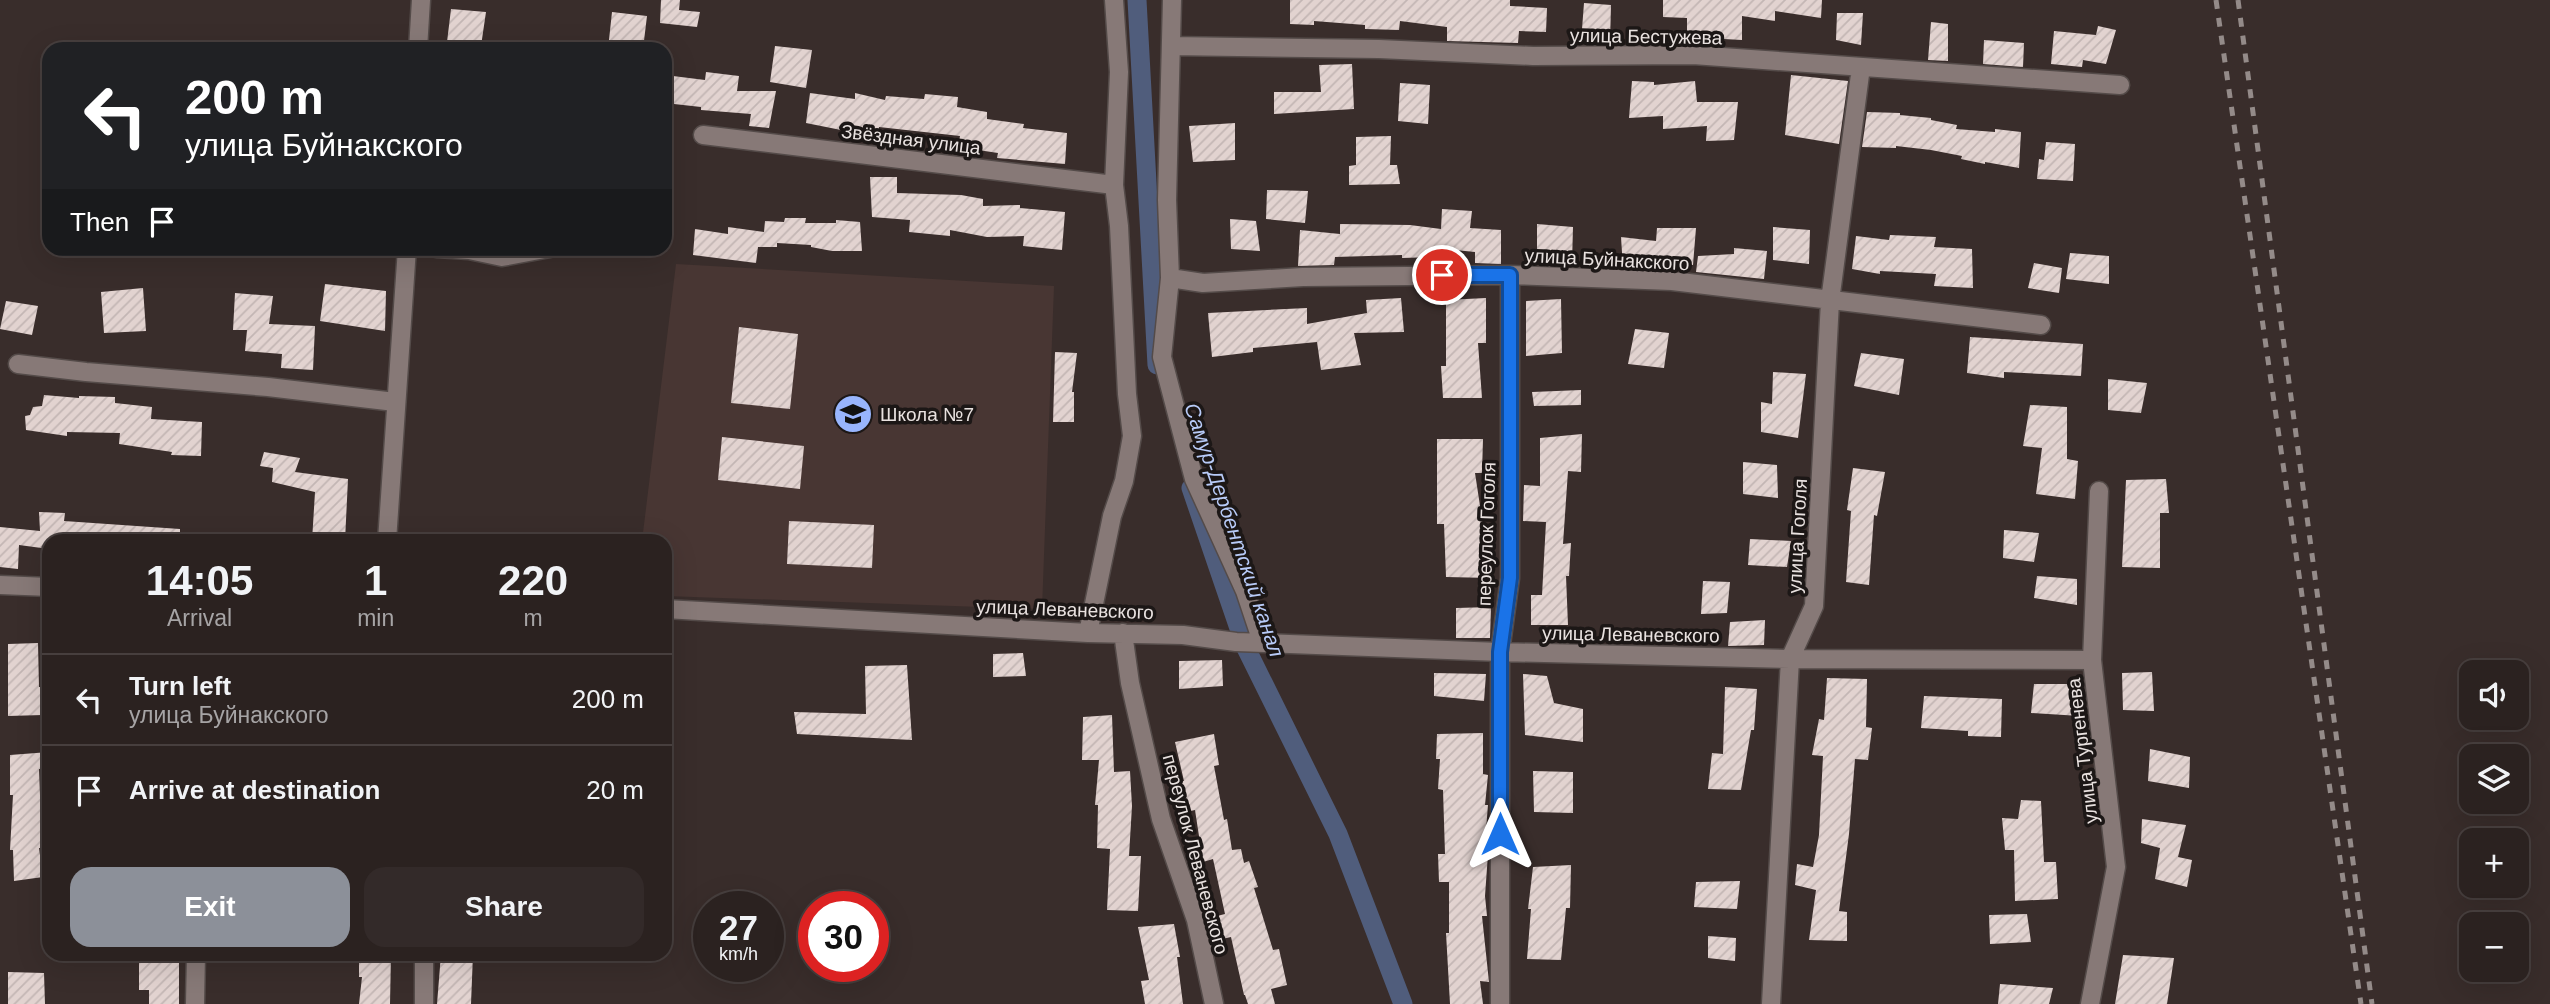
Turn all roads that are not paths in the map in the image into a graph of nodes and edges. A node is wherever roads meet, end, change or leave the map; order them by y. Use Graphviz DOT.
graph roads {
  1 [pos="421,0"];
  2 [pos="1114,0"];
  3 [pos="1172,0"];
  4 [pos="418,42"];
  5 [pos="1171,46"];
  6 [pos="1861,67"];
  7 [pos="2120,85"];
  8 [pos="703,135"];
  9 [pos="1114,185"];
  10 [pos="406,256"];
  11 [pos="1510,275"];
  12 [pos="1170,278"];
  13 [pos="1830,301"];
  14 [pos="2041,325"];
  15 [pos="18,364"];
  16 [pos="396,402"];
  17 [pos="2099,491"];
  18 [pos="387,534"];
  19 [pos="0,585"];
  20 [pos="42,587"];
  21 [pos="672,609"];
  22 [pos="1088,633"];
  23 [pos="1123,633"];
  24 [pos="1250,642"];
  25 [pos="1500,652"];
  26 [pos="1790,659"];
  27 [pos="2092,660"];
  28 [pos="196,961"];
  29 [pos="424,961"];
  30 [pos="195,1004"];
  31 [pos="425,1004"];
  32 [pos="1214,1004"];
  33 [pos="1500,1004"];
  34 [pos="1771,1004"];
  35 [pos="2090,1004"];
  1 -- 4 [label="street"];
  2 -- 9 [label="street"];
  3 -- 5 [label="street"];
  5 -- 6 [label="street, улица Бестужева"];
  5 -- 12 [label="street"];
  6 -- 7 [label="street, улица Бестужева"];
  6 -- 13 [label="street, улица Гоголя"];
  8 -- 9 [label="street, Звёздная улица"];
  9 -- 22 [label="street"];
  10 -- 16 [label="street"];
  11 -- 12 [label="street, улица Буйнакского"];
  11 -- 13 [label="street, улица Буйнакского"];
  11 -- 25 [label="street, переулок Гоголя"];
  12 -- 24 [label="street"];
  13 -- 14 [label="street, улица Буйнакского"];
  13 -- 26 [label="street, улица Гоголя"];
  15 -- 16 [label="street"];
  16 -- 18 [label="street"];
  17 -- 27 [label="street, улица Тургенева"];
  19 -- 20 [label="street"];
  21 -- 22 [label="street, улица Леваневского"];
  22 -- 23 [label="street, улица Леваневского"];
  23 -- 24 [label="street, улица Леваневского"];
  23 -- 32 [label="street, переулок Леваневского"];
  24 -- 25 [label="street, улица Леваневского"];
  25 -- 26 [label="street, улица Леваневского"];
  25 -- 33 [label="street, переулок Гоголя"];
  26 -- 27 [label="street, улица Леваневского"];
  26 -- 34 [label="street, улица Гоголя"];
  27 -- 35 [label="street, улица Тургенева"];
  28 -- 30 [label="street"];
  29 -- 31 [label="street"];
}
